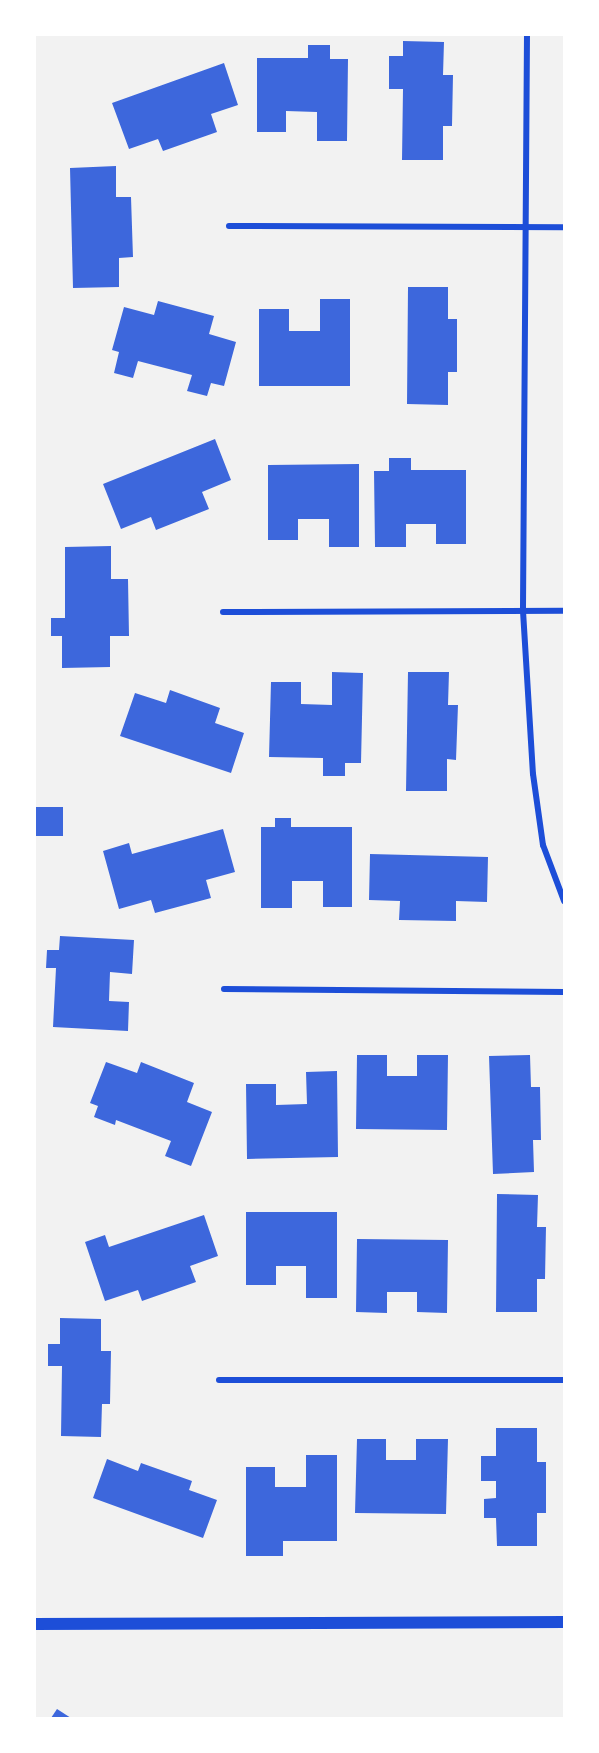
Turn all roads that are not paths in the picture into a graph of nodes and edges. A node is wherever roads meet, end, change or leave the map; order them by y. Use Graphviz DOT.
graph roads {
  1 [pos="527,34"];
  2 [pos="229,226"];
  3 [pos="528,227"];
  4 [pos="564,227"];
  5 [pos="523,611"];
  6 [pos="564,611"];
  7 [pos="223,612"];
  8 [pos="564,902"];
  9 [pos="224,989"];
  10 [pos="564,992"];
  11 [pos="219,1380"];
  12 [pos="564,1380"];
  13 [pos="564,1622"];
  14 [pos="34,1624"];
  1 -- 3 [label="street"];
  2 -- 3 [label="street"];
  3 -- 4 [label="street"];
  3 -- 5 [label="street"];
  5 -- 6 [label="street"];
  5 -- 7 [label="street"];
  5 -- 8 [label="street"];
  9 -- 10 [label="street"];
  11 -- 12 [label="street"];
  13 -- 14 [label="main road"];
}
